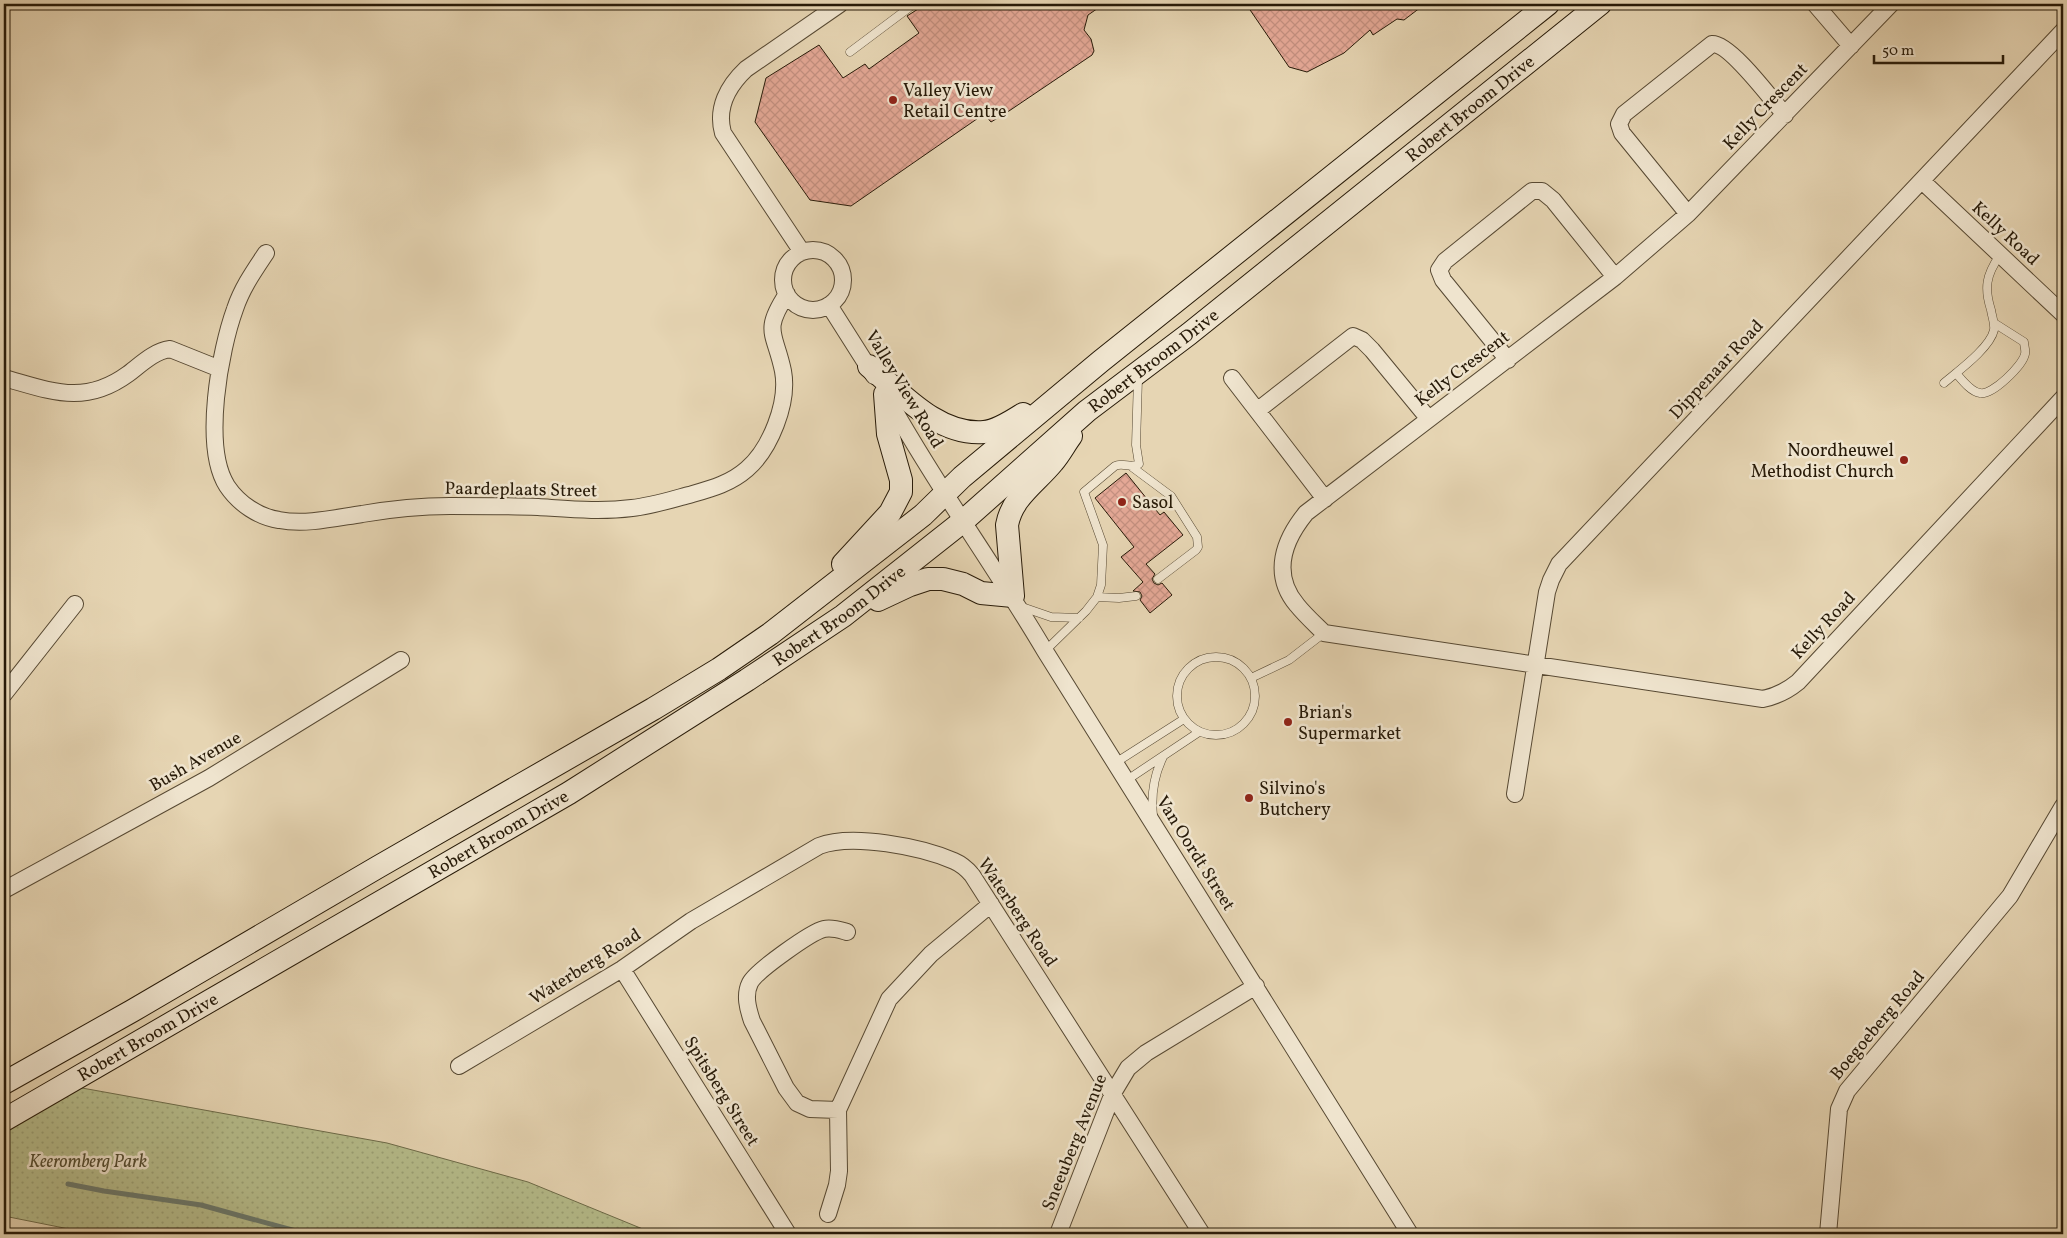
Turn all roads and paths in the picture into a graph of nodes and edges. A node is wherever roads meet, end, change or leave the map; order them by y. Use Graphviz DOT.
graph roads {
  1 [pos="840,4"];
  2 [pos="914,4"];
  3 [pos="1548,4"];
  4 [pos="1600,4"];
  5 [pos="1815,4"];
  6 [pos="1891,4"];
  7 [pos="2063,30"];
  8 [pos="1851,46"];
  9 [pos="850,52"];
  10 [pos="1784,115"];
  11 [pos="1922,181"];
  12 [pos="1688,214"];
  13 [pos="802,252"];
  14 [pos="266,253"];
  15 [pos="2000,255"];
  16 [pos="1615,277"];
  17 [pos="787,294"];
  18 [pos="829,305"];
  19 [pos="2063,314"];
  20 [pos="1994,323"];
  21 [pos="1508,360"];
  22 [pos="1101,361"];
  23 [pos="869,366"];
  24 [pos="220,369"];
  25 [pos="1956,373"];
  26 [pos="1138,374"];
  27 [pos="4,378"];
  28 [pos="1232,378"];
  29 [pos="1944,383"];
  30 [pos="885,394"];
  31 [pos="2063,398"];
  32 [pos="1087,410"];
  33 [pos="1258,410"];
  34 [pos="1428,418"];
  35 [pos="1132,466"];
  36 [pos="946,494"];
  37 [pos="1325,499"];
  38 [pos="962,522"];
  39 [pos="1158,579"];
  40 [pos="1136,596"];
  41 [pos="1097,597"];
  42 [pos="1015,601"];
  43 [pos="75,604"];
  44 [pos="802,609"];
  45 [pos="843,616"];
  46 [pos="1079,618"];
  47 [pos="1324,633"];
  48 [pos="1045,651"];
  49 [pos="401,660"];
  50 [pos="1534,665"];
  51 [pos="1251,678"];
  52 [pos="4,694"];
  53 [pos="1184,719"];
  54 [pos="1199,732"];
  55 [pos="1163,756"];
  56 [pos="1115,763"];
  57 [pos="1127,780"];
  58 [pos="1515,794"];
  59 [pos="2063,806"];
  60 [pos="1154,823"];
  61 [pos="4,890"];
  62 [pos="991,904"];
  63 [pos="847,932"];
  64 [pos="622,970"];
  65 [pos="1256,986"];
  66 [pos="459,1066"];
  67 [pos="4,1083"];
  68 [pos="1113,1093"];
  69 [pos="838,1110"];
  70 [pos="4,1120"];
  71 [pos="828,1214"];
  72 [pos="788,1234"];
  73 [pos="1058,1234"];
  74 [pos="1202,1234"];
  75 [pos="1410,1234"];
  76 [pos="1828,1234"];
  1 -- 13 [label="street"];
  2 -- 9 [label="lane"];
  3 -- 22 [label="street, Robert Broom Drive"];
  4 -- 26 [label="street, Robert Broom Drive"];
  5 -- 8 [label="street"];
  6 -- 8 [label="street, Kelly Crescent"];
  7 -- 11 [label="street, Dippenaar Road"];
  8 -- 10 [label="street, Kelly Crescent"];
  10 -- 12 [label="street, Kelly Crescent"];
  10 -- 12 [label="street"];
  11 -- 15 [label="street, Kelly Road"];
  11 -- 50 [label="street, Dippenaar Road"];
  12 -- 16 [label="street, Kelly Crescent"];
  13 -- 17 [label="street"];
  13 -- 18 [label="street"];
  14 -- 24 [label="street, Paardeplaats Street"];
  15 -- 19 [label="street, Kelly Road"];
  15 -- 20 [label="lane"];
  16 -- 21 [label="street, Kelly Crescent"];
  16 -- 21 [label="street"];
  17 -- 18 [label="street"];
  17 -- 24 [label="street, Paardeplaats Street"];
  18 -- 23 [label="street, Valley View Road"];
  20 -- 25 [label="lane"];
  20 -- 25 [label="lane"];
  21 -- 34 [label="street, Kelly Crescent"];
  22 -- 23 [label="street"];
  22 -- 36 [label="street, Robert Broom Drive"];
  23 -- 30 [label="street, Valley View Road"];
  24 -- 27 [label="street"];
  25 -- 29 [label="lane"];
  26 -- 32 [label="street, Robert Broom Drive"];
  26 -- 35 [label="lane"];
  28 -- 33 [label="street"];
  30 -- 36 [label="street, Valley View Road"];
  30 -- 44 [label="street"];
  31 -- 50 [label="street, Kelly Road"];
  32 -- 38 [label="street, Robert Broom Drive"];
  32 -- 42 [label="street"];
  33 -- 34 [label="street"];
  33 -- 37 [label="street"];
  34 -- 37 [label="street, Kelly Crescent"];
  35 -- 39 [label="lane"];
  35 -- 41 [label="lane"];
  36 -- 38 [label="street, Van Oordt Street"];
  36 -- 44 [label="street, Robert Broom Drive"];
  37 -- 47 [label="street, Kelly Crescent"];
  38 -- 42 [label="street, Van Oordt Street"];
  38 -- 45 [label="street, Robert Broom Drive"];
  40 -- 41 [label="lane"];
  41 -- 46 [label="lane"];
  42 -- 45 [label="street"];
  42 -- 46 [label="lane"];
  42 -- 48 [label="street, Van Oordt Street"];
  43 -- 52 [label="street"];
  44 -- 67 [label="street, Robert Broom Drive"];
  45 -- 70 [label="street, Robert Broom Drive"];
  46 -- 48 [label="lane"];
  47 -- 50 [label="street"];
  47 -- 51 [label="lane"];
  48 -- 56 [label="street, Van Oordt Street"];
  49 -- 61 [label="street, Bush Avenue"];
  50 -- 58 [label="street, Dippenaar Road"];
  51 -- 53 [label="lane"];
  51 -- 54 [label="lane"];
  53 -- 54 [label="lane"];
  53 -- 56 [label="lane"];
  54 -- 55 [label="lane"];
  55 -- 57 [label="lane"];
  55 -- 60 [label="lane"];
  56 -- 57 [label="street, Van Oordt Street"];
  57 -- 60 [label="street, Van Oordt Street"];
  59 -- 76 [label="street, Boegoeberg Road"];
  60 -- 65 [label="street, Van Oordt Street"];
  62 -- 64 [label="street, Waterberg Road"];
  62 -- 68 [label="street, Waterberg Road"];
  62 -- 69 [label="street"];
  63 -- 69 [label="street"];
  64 -- 66 [label="street, Waterberg Road"];
  64 -- 72 [label="street, Spitsberg Street"];
  65 -- 68 [label="street, Sneeuberg Avenue"];
  65 -- 75 [label="street, Van Oordt Street"];
  68 -- 73 [label="street, Sneeuberg Avenue"];
  68 -- 74 [label="street, Waterberg Road"];
  69 -- 71 [label="street"];
}
